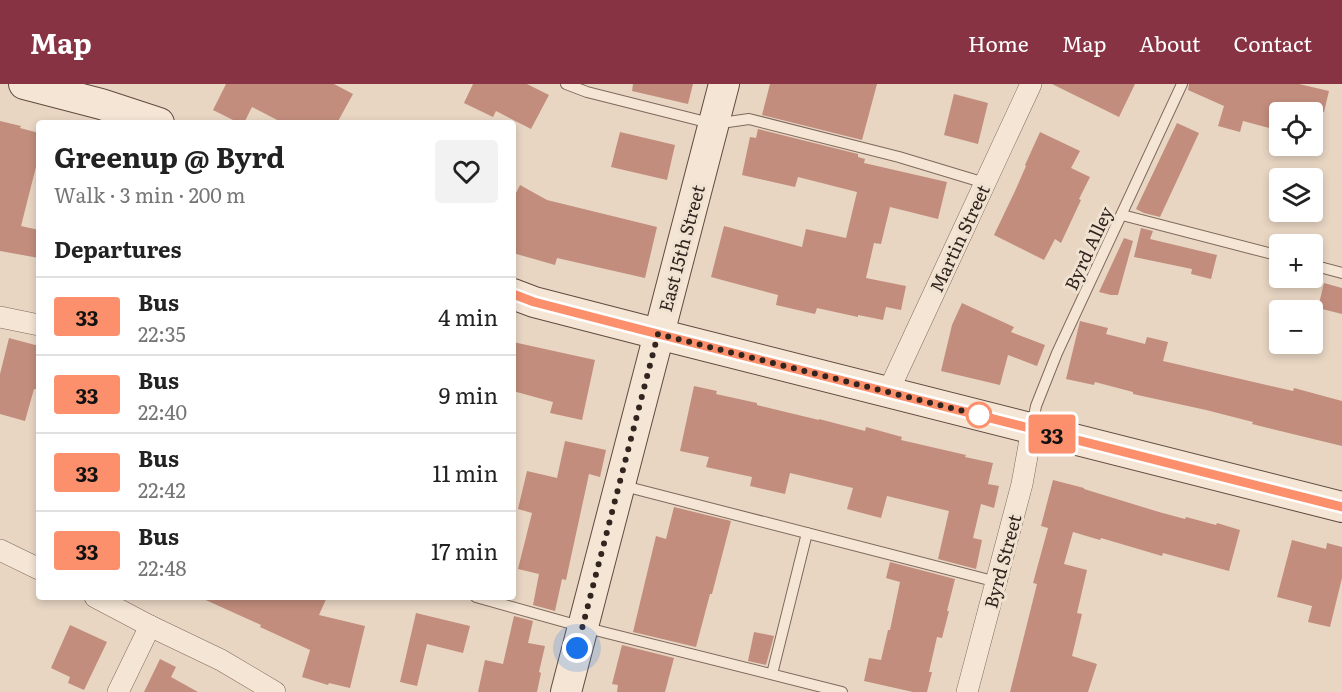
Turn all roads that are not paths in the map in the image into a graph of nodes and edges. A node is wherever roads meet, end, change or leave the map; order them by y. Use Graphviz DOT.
graph roads {
  1 [pos="24,84"];
  2 [pos="566,84"];
  3 [pos="724,84"];
  4 [pos="1031,84"];
  5 [pos="1182,84"];
  6 [pos="150,120"];
  7 [pos="714,124"];
  8 [pos="985,183"];
  9 [pos="1122,215"];
  10 [pos="1269,253"];
  11 [pos="1323,268"];
  12 [pos="1342,273"];
  13 [pos="516,295"];
  14 [pos="0,317"];
  15 [pos="36,324"];
  16 [pos="658,334"];
  17 [pos="888,392"];
  18 [pos="1032,429"];
  19 [pos="620,485"];
  20 [pos="1342,507"];
  21 [pos="807,533"];
  22 [pos="0,550"];
  23 [pos="36,568"];
  24 [pos="997,582"];
  25 [pos="101,600"];
  26 [pos="487,600"];
  27 [pos="150,626"];
  28 [pos="583,627"];
  29 [pos="772,674"];
  30 [pos="118,692"];
  31 [pos="275,692"];
  32 [pos="566,692"];
  33 [pos="842,692"];
  34 [pos="967,692"];
  1 -- 6 [label="main road"];
  2 -- 7 [label="lane"];
  3 -- 7 [label="main road, East 15th Street"];
  4 -- 8 [label="street, Martin Street"];
  5 -- 9 [label="lane, Byrd Alley"];
  7 -- 8 [label="lane"];
  7 -- 16 [label="main road, East 15th Street"];
  8 -- 17 [label="street, Martin Street"];
  9 -- 10 [label="lane"];
  9 -- 18 [label="lane, Byrd Alley"];
  11 -- 12 [label="lane"];
  13 -- 16 [label="main road"];
  14 -- 15 [label="street"];
  16 -- 17 [label="main road"];
  16 -- 19 [label="main road, East 15th Street"];
  17 -- 18 [label="main road"];
  18 -- 20 [label="main road"];
  18 -- 24 [label="street, Byrd Street"];
  19 -- 21 [label="lane"];
  19 -- 28 [label="main road, East 15th Street"];
  21 -- 24 [label="lane"];
  21 -- 29 [label="lane"];
  22 -- 23 [label="street"];
  24 -- 34 [label="street, Byrd Street"];
  25 -- 27 [label="street"];
  26 -- 28 [label="lane"];
  27 -- 30 [label="street"];
  27 -- 31 [label="street"];
  28 -- 29 [label="lane"];
  28 -- 32 [label="main road, East 15th Street"];
  29 -- 33 [label="lane"];
}
